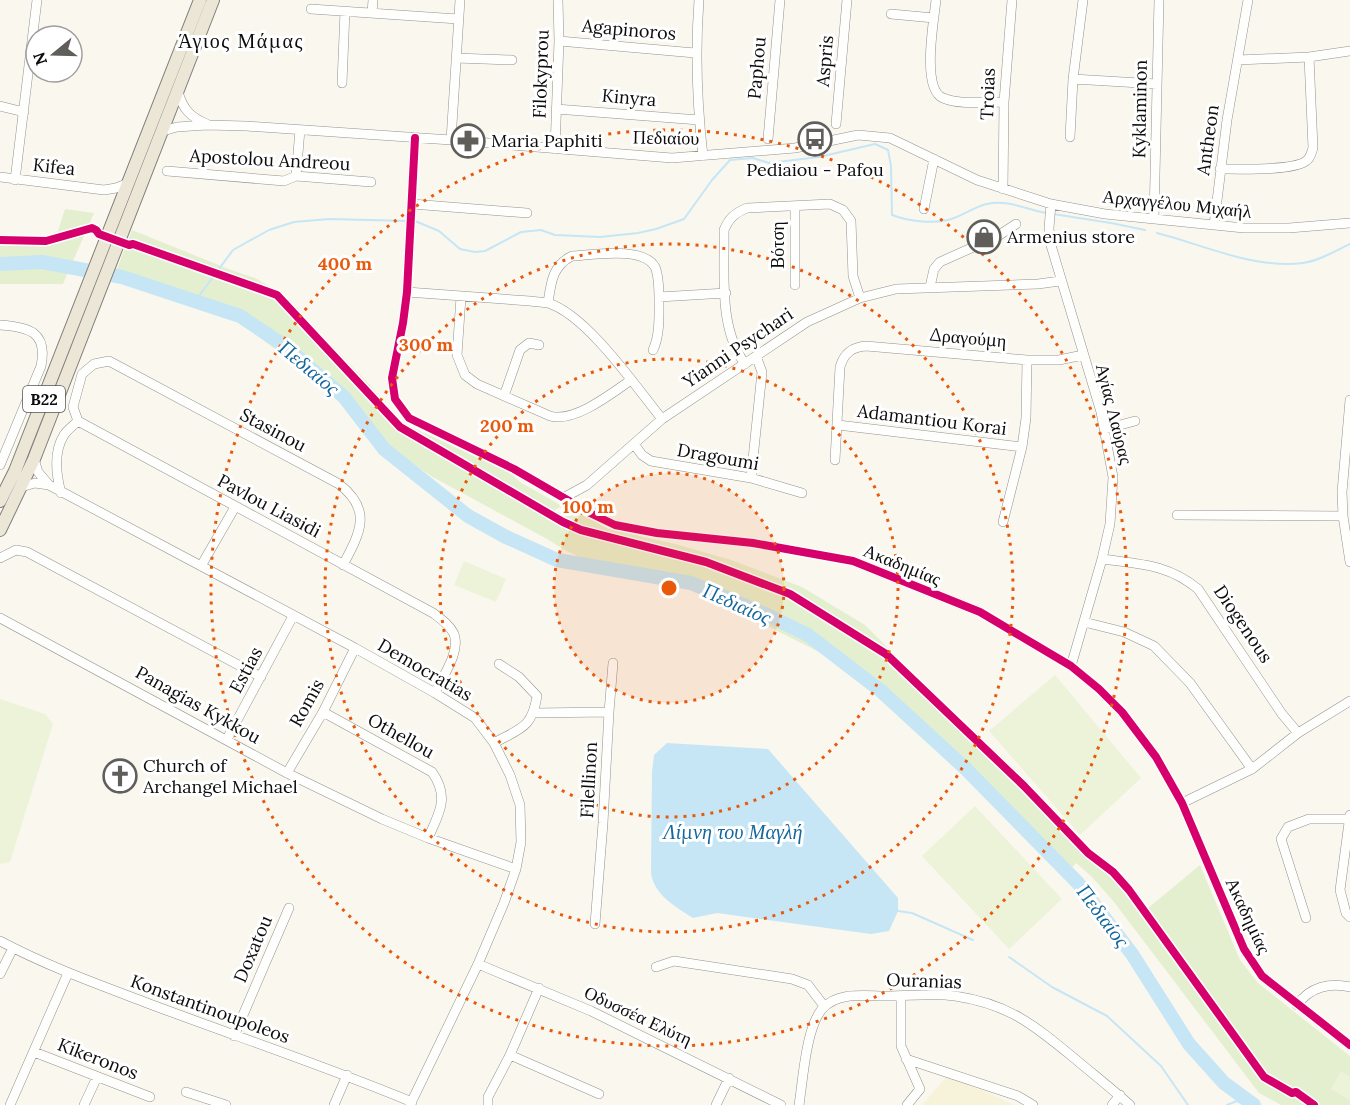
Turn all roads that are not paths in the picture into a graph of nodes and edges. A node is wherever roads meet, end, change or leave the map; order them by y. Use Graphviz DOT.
graph roads {
  1 [pos="37,0"];
  2 [pos="200,0"];
  3 [pos="213,0"];
  4 [pos="373,0"];
  5 [pos="460,0"];
  6 [pos="558,0"];
  7 [pos="699,0"];
  8 [pos="780,0"];
  9 [pos="847,0"];
  10 [pos="936,0"];
  11 [pos="1012,0"];
  12 [pos="1083,0"];
  13 [pos="1159,0"];
  14 [pos="1248,0"];
  15 [pos="311,9"];
  16 [pos="345,11"];
  17 [pos="372,13"];
  18 [pos="891,14"];
  19 [pos="934,18"];
  20 [pos="458,19"];
  21 [pos="560,41"];
  22 [pos="1350,51"];
  23 [pos="695,53"];
  24 [pos="1309,57"];
  25 [pos="456,58"];
  26 [pos="512,60"];
  27 [pos="1238,60"];
  28 [pos="1073,79"];
  29 [pos="342,83"];
  30 [pos="1157,84"];
  31 [pos="178,92"];
  32 [pos="1004,102"];
  33 [pos="0,106"];
  34 [pos="556,109"];
  35 [pos="24,112"];
  36 [pos="699,120"];
  37 [pos="207,124"];
  38 [pos="836,124"];
  39 [pos="300,130"];
  40 [pos="163,131"];
  41 [pos="1070,136"];
  42 [pos="415,138"];
  43 [pos="768,139"];
  44 [pos="451,140"];
  45 [pos="555,149"];
  46 [pos="703,156"];
  47 [pos="934,159"];
  48 [pos="1220,169"];
  49 [pos="167,171"];
  50 [pos="296,176"];
  51 [pos="0,177"];
  52 [pos="15,180"];
  53 [pos="371,182"];
  54 [pos="129,183"];
  55 [pos="1003,189"];
  56 [pos="104,190"];
  57 [pos="412,204"];
  58 [pos="795,206"];
  59 [pos="924,209"];
  60 [pos="1051,210"];
  61 [pos="527,213"];
  62 [pos="119,219"];
  63 [pos="1154,219"];
  64 [pos="1350,223"];
  65 [pos="1016,224"];
  66 [pos="1214,225"];
  67 [pos="1060,281"];
  68 [pos="795,285"];
  69 [pos="930,287"];
  70 [pos="407,292"];
  71 [pos="726,293"];
  72 [pos="461,297"];
  73 [pos="659,297"];
  74 [pos="860,298"];
  75 [pos="548,303"];
  76 [pos="0,325"];
  77 [pos="539,345"];
  78 [pos="653,350"];
  79 [pos="1083,355"];
  80 [pos="756,356"];
  81 [pos="1027,360"];
  82 [pos="745,364"];
  83 [pos="631,380"];
  84 [pos="504,396"];
  85 [pos="1350,400"];
  86 [pos="662,419"];
  87 [pos="78,421"];
  88 [pos="1135,421"];
  89 [pos="838,425"];
  90 [pos="1105,429"];
  91 [pos="634,444"];
  92 [pos="1023,447"];
  93 [pos="34,459"];
  94 [pos="835,460"];
  95 [pos="0,465"];
  96 [pos="1346,475"];
  97 [pos="751,477"];
  98 [pos="49,485"];
  99 [pos="587,485"];
  100 [pos="21,487"];
  101 [pos="61,493"];
  102 [pos="802,493"];
  103 [pos="565,497"];
  104 [pos="0,501"];
  105 [pos="235,507"];
  106 [pos="579,507"];
  107 [pos="1177,515"];
  108 [pos="1343,516"];
  109 [pos="1002,522"];
  110 [pos="0,530"];
  111 [pos="0,558"];
  112 [pos="1102,559"];
  113 [pos="1350,562"];
  114 [pos="343,565"];
  115 [pos="201,566"];
  116 [pos="293,616"];
  117 [pos="0,618"];
  118 [pos="1084,622"];
  119 [pos="355,648"];
  120 [pos="613,663"];
  121 [pos="498,664"];
  122 [pos="1071,666"];
  123 [pos="261,677"];
  124 [pos="435,693"];
  125 [pos="1350,701"];
  126 [pos="323,712"];
  127 [pos="609,712"];
  128 [pos="534,713"];
  129 [pos="1298,733"];
  130 [pos="227,739"];
  131 [pos="494,743"];
  132 [pos="1252,769"];
  133 [pos="286,773"];
  134 [pos="1182,803"];
  135 [pos="1349,817"];
  136 [pos="428,838"];
  137 [pos="516,869"];
  138 [pos="289,908"];
  139 [pos="1348,915"];
  140 [pos="1306,918"];
  141 [pos="595,924"];
  142 [pos="0,941"];
  143 [pos="13,948"];
  144 [pos="478,964"];
  145 [pos="656,967"];
  146 [pos="68,973"];
  147 [pos="0,974"];
  148 [pos="1350,987"];
  149 [pos="539,988"];
  150 [pos="901,996"];
  151 [pos="1298,1005"];
  152 [pos="824,1006"];
  153 [pos="234,1036"];
  154 [pos="1350,1045"];
  155 [pos="34,1052"];
  156 [pos="510,1055"];
  157 [pos="906,1059"];
  158 [pos="347,1075"];
  159 [pos="97,1077"];
  160 [pos="729,1078"];
  161 [pos="186,1092"];
  162 [pos="599,1094"];
  163 [pos="1120,1095"];
  164 [pos="150,1097"];
  165 [pos="411,1103"];
  166 [pos="10,1105"];
  167 [pos="84,1105"];
  168 [pos="226,1105"];
  169 [pos="334,1105"];
  170 [pos="488,1105"];
  171 [pos="716,1105"];
  172 [pos="781,1105"];
  173 [pos="799,1105"];
  174 [pos="907,1105"];
  175 [pos="1033,1105"];
  176 [pos="1112,1105"];
  177 [pos="1130,1105"];
  1 -- 35 [label="street"];
  2 -- 54 [label="main road, B22"];
  3 -- 31 [label="main road, B22"];
  4 -- 17 [label="street"];
  5 -- 20 [label="street"];
  6 -- 21 [label="street, Filokyprou"];
  7 -- 23 [label="street"];
  8 -- 43 [label="street, Paphou"];
  9 -- 38 [label="street, Aspris"];
  10 -- 19 [label="street"];
  11 -- 32 [label="street, Troias"];
  12 -- 28 [label="street"];
  13 -- 30 [label="street, Kyklaminon"];
  14 -- 27 [label="street, Antheon"];
  15 -- 16 [label="street"];
  16 -- 17 [label="street"];
  16 -- 29 [label="street"];
  17 -- 20 [label="street"];
  18 -- 19 [label="street"];
  19 -- 32 [label="street"];
  20 -- 25 [label="street"];
  21 -- 23 [label="street, Agapinoros"];
  21 -- 34 [label="street, Filokyprou"];
  22 -- 24 [label="street"];
  23 -- 36 [label="street"];
  24 -- 27 [label="street"];
  24 -- 48 [label="street"];
  25 -- 26 [label="street"];
  25 -- 44 [label="street"];
  27 -- 48 [label="street, Antheon"];
  28 -- 30 [label="street"];
  28 -- 41 [label="street"];
  30 -- 63 [label="street, Kyklaminon"];
  31 -- 37 [label="street"];
  31 -- 40 [label="main road, B22"];
  32 -- 55 [label="street, Troias"];
  33 -- 35 [label="street"];
  34 -- 36 [label="street, Kinyra"];
  34 -- 45 [label="street, Filokyprou"];
  35 -- 52 [label="street"];
  36 -- 46 [label="street"];
  37 -- 39 [label="street, Πεδιαίου"];
  37 -- 40 [label="street, Πεδιαίου"];
  39 -- 42 [label="street, Πεδιαίου"];
  39 -- 50 [label="street"];
  40 -- 62 [label="main road, B22"];
  42 -- 44 [label="street, Πεδιαίου"];
  42 -- 57 [label="street, Ακαδημίας"];
  44 -- 45 [label="street, Πεδιαίου"];
  45 -- 46 [label="street, Πεδιαίου"];
  46 -- 47 [label="street, Πεδιαίου"];
  47 -- 55 [label="street, Πεδιαίου"];
  47 -- 59 [label="street"];
  48 -- 66 [label="street, Antheon"];
  49 -- 50 [label="street, Apostolou Andreou"];
  50 -- 53 [label="street, Apostolou Andreou"];
  51 -- 52 [label="street, Kifea"];
  52 -- 56 [label="street, Kifea"];
  54 -- 56 [label="street"];
  54 -- 62 [label="main road, B22"];
  55 -- 60 [label="street, Αρχαγγέλου Μιχαήλ"];
  56 -- 62 [label="street"];
  57 -- 61 [label="street"];
  57 -- 70 [label="street, Ακαδημίας"];
  58 -- 68 [label="street, Βότση"];
  58 -- 71 [label="street"];
  58 -- 74 [label="street"];
  60 -- 63 [label="street, Αρχαγγέλου Μιχαήλ"];
  60 -- 67 [label="street, Αγίας Λαύρας"];
  62 -- 93 [label="main road, B22"];
  62 -- 104 [label="main road, B22"];
  63 -- 66 [label="street, Αρχαγγέλου Μιχαήλ"];
  64 -- 66 [label="street, Αρχαγγέλου Μιχαήλ"];
  65 -- 69 [label="street"];
  67 -- 69 [label="street, Yianni Psychari"];
  67 -- 79 [label="street, Αγίας Λαύρας"];
  69 -- 74 [label="street, Yianni Psychari"];
  70 -- 72 [label="street"];
  70 -- 103 [label="street, Ακαδημίας"];
  71 -- 73 [label="street"];
  71 -- 82 [label="street"];
  72 -- 75 [label="street"];
  72 -- 84 [label="street"];
  73 -- 75 [label="street"];
  73 -- 78 [label="street"];
  74 -- 80 [label="street, Yianni Psychari"];
  75 -- 83 [label="street"];
  76 -- 95 [label="street"];
  77 -- 84 [label="street"];
  79 -- 81 [label="street, Δραγούμη"];
  79 -- 90 [label="street, Αγίας Λαύρας"];
  80 -- 82 [label="street, Yianni Psychari"];
  80 -- 97 [label="street"];
  81 -- 89 [label="street, Δραγούμη"];
  81 -- 92 [label="street"];
  82 -- 86 [label="street, Yianni Psychari"];
  83 -- 84 [label="street"];
  83 -- 86 [label="street"];
  85 -- 96 [label="street"];
  86 -- 91 [label="street, Yianni Psychari"];
  87 -- 101 [label="street"];
  87 -- 105 [label="street, Pavlou Liasidi"];
  87 -- 114 [label="street, Stasinou"];
  88 -- 90 [label="street"];
  89 -- 92 [label="street, Adamantiou Korai"];
  89 -- 94 [label="street"];
  90 -- 112 [label="street, Αγίας Λαύρας"];
  91 -- 97 [label="street, Dragoumi"];
  91 -- 99 [label="street, Yianni Psychari"];
  92 -- 109 [label="street"];
  93 -- 98 [label="street, Democratias"];
  93 -- 100 [label="main road, B22"];
  96 -- 108 [label="street"];
  97 -- 102 [label="street, Dragoumi"];
  98 -- 100 [label="street"];
  98 -- 101 [label="street, Democratias"];
  99 -- 103 [label="street, Yianni Psychari"];
  99 -- 106 [label="street, Yianni Psychari"];
  100 -- 110 [label="main road, B22"];
  101 -- 115 [label="street, Democratias"];
  103 -- 106 [label="street, Ακαδημίας"];
  105 -- 114 [label="street, Pavlou Liasidi"];
  105 -- 115 [label="street"];
  106 -- 122 [label="street, Ακαδημίας"];
  107 -- 108 [label="street"];
  108 -- 113 [label="street"];
  111 -- 123 [label="street"];
  112 -- 118 [label="street, Αγίας Λαύρας"];
  112 -- 129 [label="street, Diogenous"];
  114 -- 124 [label="street, Pavlou Liasidi"];
  115 -- 116 [label="street, Democratias"];
  116 -- 119 [label="street, Democratias"];
  116 -- 123 [label="street, Estias"];
  117 -- 130 [label="street, Panagias Kykkou"];
  118 -- 122 [label="street, Αγίας Λαύρας"];
  118 -- 132 [label="street"];
  119 -- 124 [label="street, Democratias"];
  119 -- 126 [label="street, Romis"];
  120 -- 127 [label="street, Filellinon"];
  121 -- 128 [label="street"];
  122 -- 134 [label="street, Ακαδημίας"];
  123 -- 130 [label="street, Estias"];
  124 -- 131 [label="street, Democratias"];
  125 -- 129 [label="street"];
  126 -- 133 [label="street, Romis"];
  126 -- 136 [label="street, Othellou"];
  127 -- 128 [label="street"];
  127 -- 141 [label="street, Filellinon"];
  128 -- 131 [label="street"];
  129 -- 132 [label="street"];
  130 -- 133 [label="street, Panagias Kykkou"];
  131 -- 137 [label="street, Democratias"];
  132 -- 134 [label="street"];
  133 -- 136 [label="street, Panagias Kykkou"];
  134 -- 151 [label="street, Ακαδημίας"];
  135 -- 139 [label="street"];
  135 -- 140 [label="street"];
  136 -- 137 [label="street, Panagias Kykkou"];
  137 -- 144 [label="street, Democratias"];
  138 -- 153 [label="street, Doxatou"];
  142 -- 143 [label="street, Konstantinoupoleos"];
  143 -- 146 [label="street, Konstantinoupoleos"];
  143 -- 147 [label="street"];
  144 -- 149 [label="street, Οδυσσέα Ελύτη"];
  144 -- 165 [label="street, Democratias"];
  145 -- 152 [label="street"];
  146 -- 153 [label="street, Konstantinoupoleos"];
  146 -- 155 [label="street"];
  148 -- 151 [label="street"];
  149 -- 156 [label="street"];
  149 -- 160 [label="street, Οδυσσέα Ελύτη"];
  150 -- 152 [label="street, Ouranias"];
  150 -- 157 [label="street"];
  150 -- 163 [label="street, Ouranias"];
  151 -- 154 [label="street, Ακαδημίας"];
  152 -- 173 [label="street"];
  153 -- 158 [label="street, Konstantinoupoleos"];
  155 -- 159 [label="street, Kikeronos"];
  155 -- 166 [label="street"];
  156 -- 162 [label="street"];
  156 -- 170 [label="street"];
  157 -- 174 [label="street"];
  157 -- 175 [label="street"];
  158 -- 165 [label="street, Konstantinoupoleos"];
  158 -- 169 [label="street"];
  159 -- 164 [label="street, Kikeronos"];
  159 -- 167 [label="street"];
  160 -- 171 [label="street"];
  160 -- 172 [label="street, Οδυσσέα Ελύτη"];
  161 -- 168 [label="street"];
  163 -- 176 [label="street"];
  163 -- 177 [label="street, Ouranias"];
}
